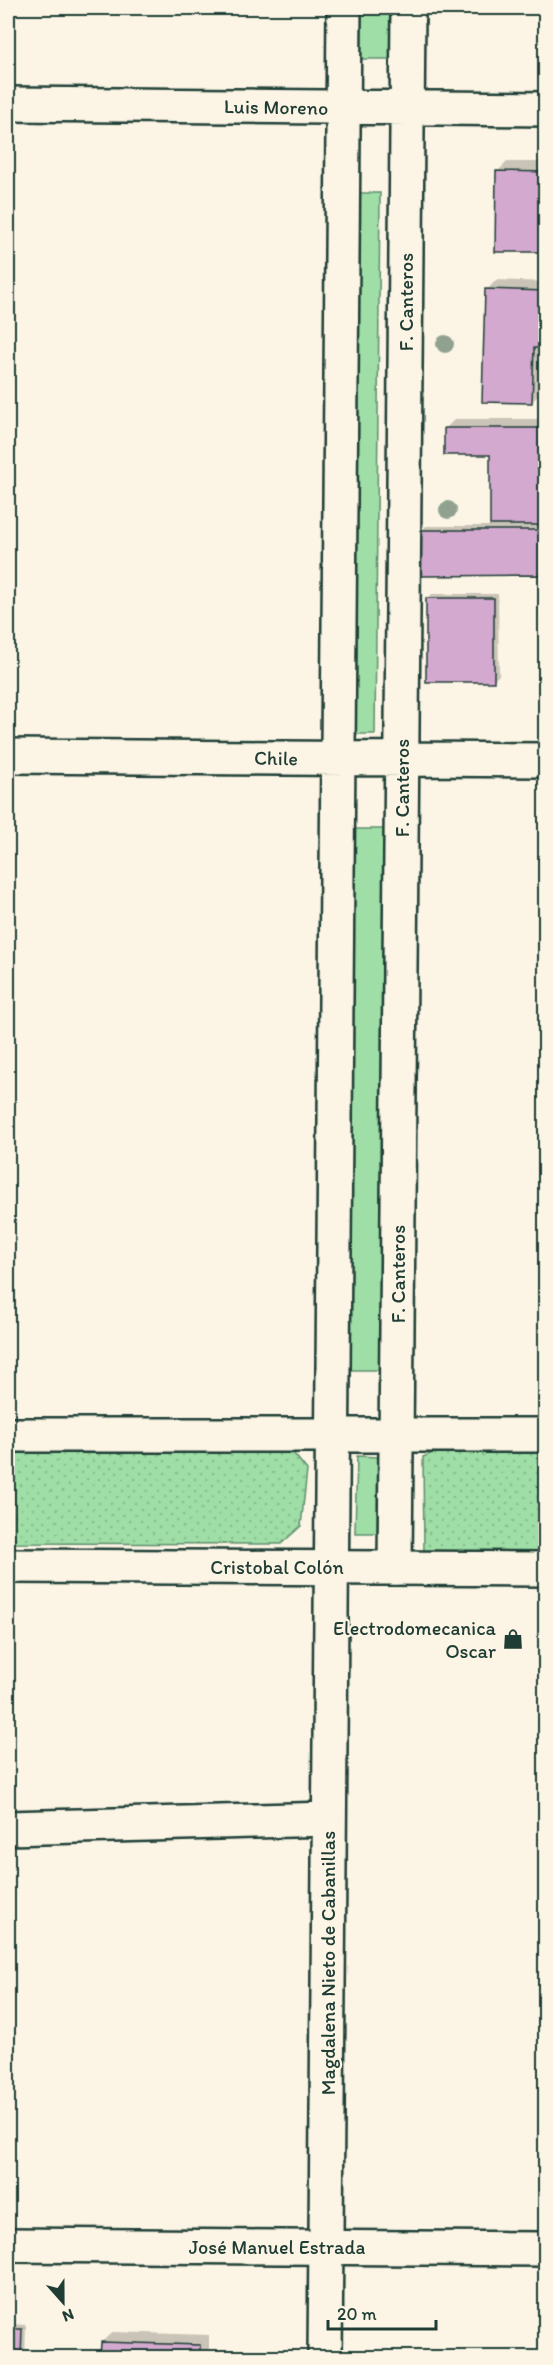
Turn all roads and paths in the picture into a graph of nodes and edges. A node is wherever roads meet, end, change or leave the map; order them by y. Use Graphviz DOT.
graph roads {
  1 [pos="344,8"];
  2 [pos="408,8"];
  3 [pos="8,104"];
  4 [pos="343,107"];
  5 [pos="407,108"];
  6 [pos="546,109"];
  7 [pos="8,756"];
  8 [pos="338,759"];
  9 [pos="402,759"];
  10 [pos="546,760"];
  11 [pos="8,1435"];
  12 [pos="332,1435"];
  13 [pos="396,1435"];
  14 [pos="546,1435"];
  15 [pos="8,1566"];
  16 [pos="331,1568"];
  17 [pos="395,1568"];
  18 [pos="546,1569"];
  19 [pos="329,1819"];
  20 [pos="8,1828"];
  21 [pos="8,2245"];
  22 [pos="326,2247"];
  23 [pos="546,2249"];
  24 [pos="325,2358"];
  1 -- 4 [label="street"];
  2 -- 5 [label="street, F. Canteros"];
  3 -- 4 [label="street, Luis Moreno"];
  4 -- 5 [label="street, Luis Moreno"];
  4 -- 8 [label="street"];
  5 -- 6 [label="street, Luis Moreno"];
  5 -- 9 [label="street, F. Canteros"];
  7 -- 8 [label="street, Chile"];
  8 -- 9 [label="street, Chile"];
  8 -- 12 [label="street"];
  9 -- 10 [label="street, Chile"];
  9 -- 13 [label="street, F. Canteros"];
  11 -- 12 [label="street"];
  12 -- 13 [label="street"];
  12 -- 16 [label="street"];
  13 -- 14 [label="street"];
  13 -- 17 [label="street, F. Canteros"];
  15 -- 16 [label="street, Cristobal Colón"];
  16 -- 17 [label="street, Cristobal Colón"];
  16 -- 19 [label="street, Magdalena Nieto de Cabanillas"];
  17 -- 18 [label="street, Cristobal Colón"];
  19 -- 20 [label="street"];
  19 -- 22 [label="street, Magdalena Nieto de Cabanillas"];
  21 -- 22 [label="street, José Manuel Estrada"];
  22 -- 23 [label="street, José Manuel Estrada"];
  22 -- 24 [label="street, Magdalena Nieto de Cabanillas"];
}
